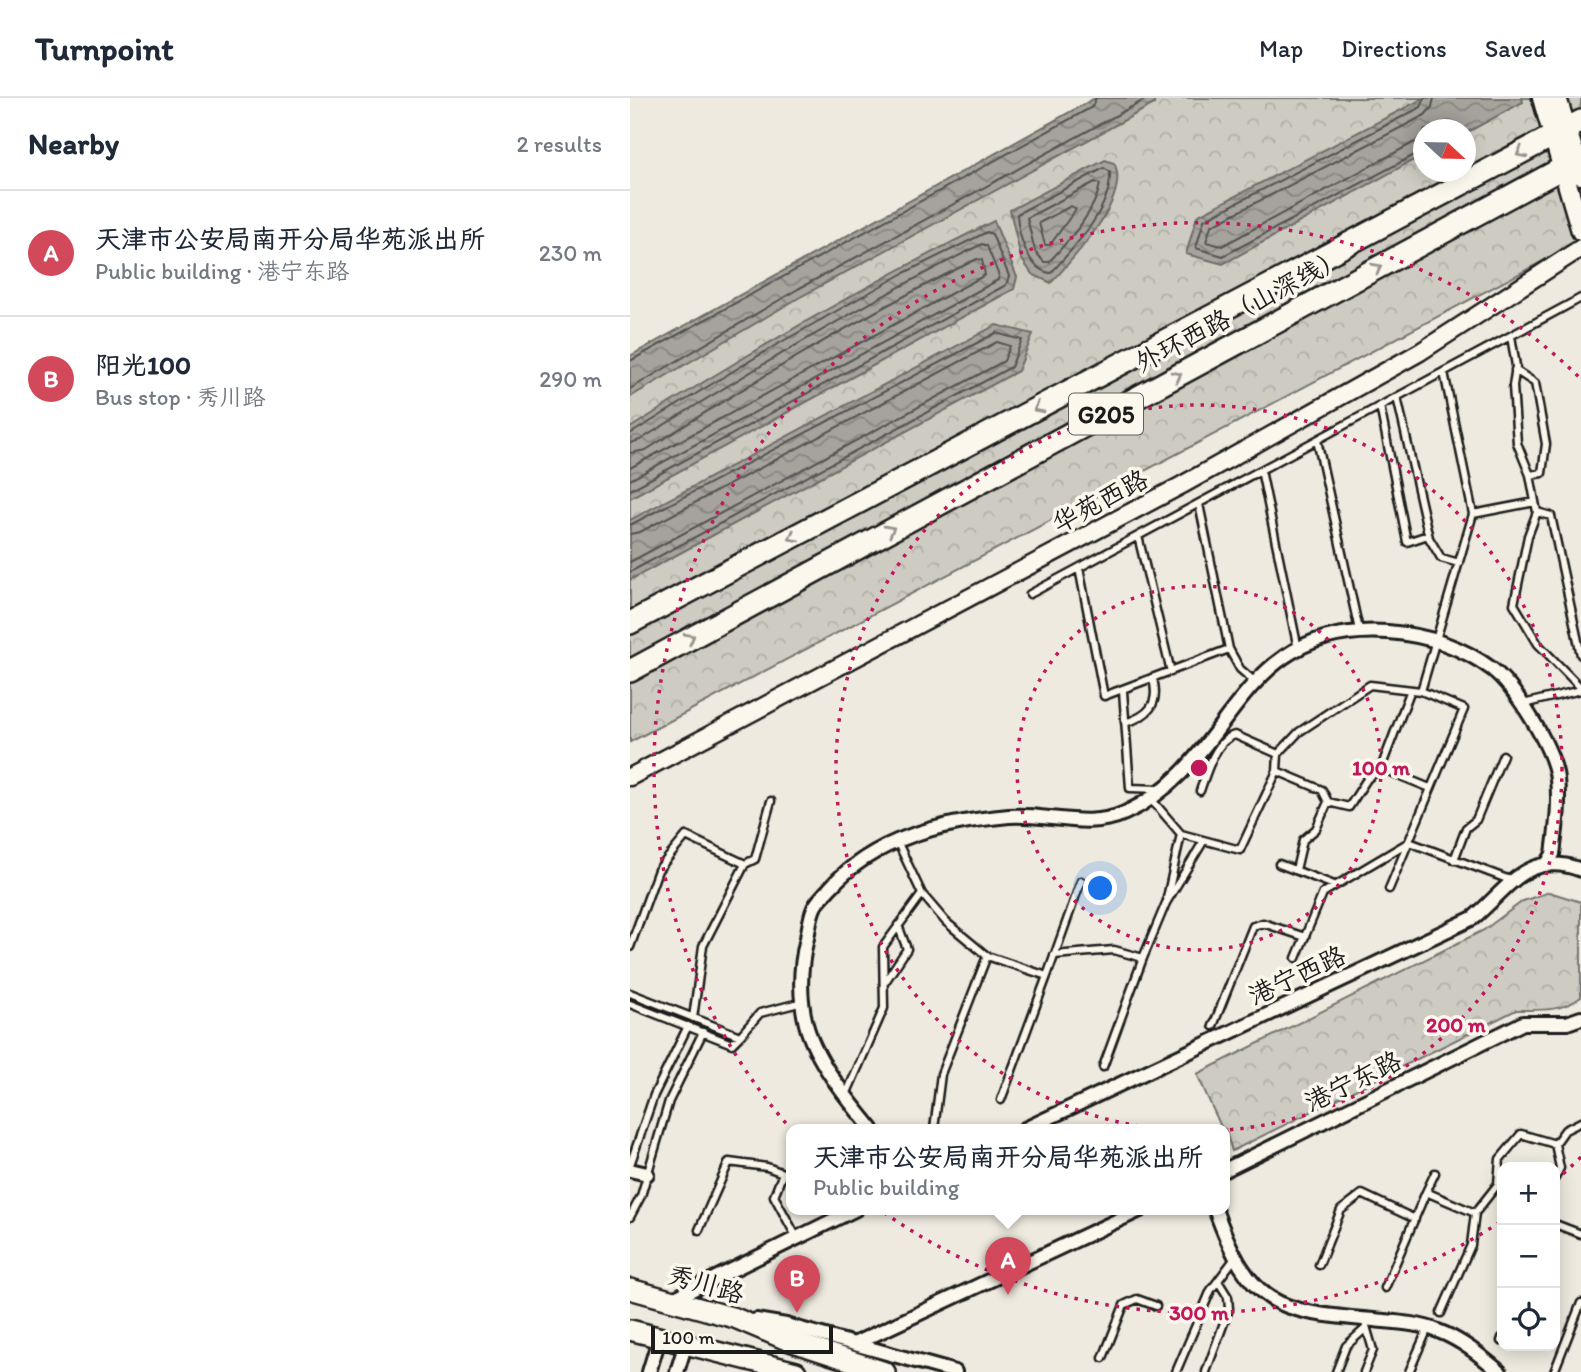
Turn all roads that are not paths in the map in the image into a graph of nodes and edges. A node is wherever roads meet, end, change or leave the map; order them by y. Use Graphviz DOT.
graph roads {
  1 [pos="1542,98"];
  2 [pos="1557,98"];
  3 [pos="1567,129"];
  4 [pos="1576,165"];
  5 [pos="1581,231"];
  6 [pos="1581,248"];
  7 [pos="1581,298"];
  8 [pos="1511,336"];
  9 [pos="1516,370"];
  10 [pos="1444,372"];
  11 [pos="1397,397"];
  12 [pos="1380,407"];
  13 [pos="1317,440"];
  14 [pos="1261,470"];
  15 [pos="1530,475"];
  16 [pos="1535,502"];
  17 [pos="1199,504"];
  18 [pos="1537,512"];
  19 [pos="1473,514"];
  20 [pos="1428,535"];
  21 [pos="1138,536"];
  22 [pos="1459,563"];
  23 [pos="1079,568"];
  24 [pos="1030,594"];
  25 [pos="630,623"];
  26 [pos="1359,631"];
  27 [pos="1437,640"];
  28 [pos="1229,649"];
  29 [pos="1298,649"];
  30 [pos="1581,655"];
  31 [pos="630,671"];
  32 [pos="1171,672"];
  33 [pos="1153,679"];
  34 [pos="1254,681"];
  35 [pos="1581,689"];
  36 [pos="1122,691"];
  37 [pos="1421,691"];
  38 [pos="1410,692"];
  39 [pos="1523,704"];
  40 [pos="1125,723"];
  41 [pos="1278,754"];
  42 [pos="1503,755"];
  43 [pos="1381,768"];
  44 [pos="1277,771"];
  45 [pos="630,777"];
  46 [pos="1430,788"];
  47 [pos="1167,789"];
  48 [pos="1200,791"];
  49 [pos="1152,800"];
  50 [pos="771,801"];
  51 [pos="1328,802"];
  52 [pos="1181,834"];
  53 [pos="896,839"];
  54 [pos="1203,842"];
  55 [pos="1409,842"];
  56 [pos="1454,860"];
  57 [pos="745,864"];
  58 [pos="1279,864"];
  59 [pos="1547,864"];
  60 [pos="1296,870"];
  61 [pos="1581,870"];
  62 [pos="1510,880"];
  63 [pos="1081,881"];
  64 [pos="1334,885"];
  65 [pos="1389,889"];
  66 [pos="922,894"];
  67 [pos="1166,903"];
  68 [pos="898,925"];
  69 [pos="1305,937"];
  70 [pos="630,947"];
  71 [pos="1054,955"];
  72 [pos="987,956"];
  73 [pos="1143,958"];
  74 [pos="1296,958"];
  75 [pos="1047,976"];
  76 [pos="884,983"];
  77 [pos="630,993"];
  78 [pos="803,1002"];
  79 [pos="630,1004"];
  80 [pos="693,1018"];
  81 [pos="1581,1018"];
  82 [pos="688,1026"];
  83 [pos="1213,1026"];
  84 [pos="703,1032"];
  85 [pos="740,1036"];
  86 [pos="1103,1067"];
  87 [pos="845,1096"];
  88 [pos="1001,1100"];
  89 [pos="1581,1122"];
  90 [pos="868,1124"];
  91 [pos="935,1124"];
  92 [pos="1036,1124"];
  93 [pos="1555,1144"];
  94 [pos="1500,1162"];
  95 [pos="1559,1162"];
  96 [pos="630,1167"];
  97 [pos="1230,1168"];
  98 [pos="1434,1173"];
  99 [pos="648,1174"];
  100 [pos="1497,1188"];
  101 [pos="1426,1192"];
  102 [pos="1475,1213"];
  103 [pos="844,1215"];
  104 [pos="1129,1215"];
  105 [pos="1217,1215"];
  106 [pos="630,1217"];
  107 [pos="1415,1219"];
  108 [pos="1558,1225"];
  109 [pos="699,1230"];
  110 [pos="1581,1234"];
  111 [pos="797,1238"];
  112 [pos="1235,1258"];
  113 [pos="1319,1265"];
  114 [pos="1218,1281"];
  115 [pos="1385,1288"];
  116 [pos="630,1289"];
  117 [pos="670,1300"];
  118 [pos="1581,1303"];
  119 [pos="1156,1306"];
  120 [pos="1441,1313"];
  121 [pos="735,1318"];
  122 [pos="1365,1324"];
  123 [pos="1428,1328"];
  124 [pos="630,1331"];
  125 [pos="659,1339"];
  126 [pos="856,1343"];
  127 [pos="685,1346"];
  128 [pos="1103,1358"];
  129 [pos="744,1361"];
  130 [pos="649,1372"];
  131 [pos="677,1372"];
  132 [pos="767,1372"];
  133 [pos="796,1372"];
  134 [pos="885,1372"];
  135 [pos="955,1372"];
  136 [pos="1176,1372"];
  137 [pos="1206,1372"];
  138 [pos="1336,1372"];
  139 [pos="1364,1372"];
  140 [pos="1409,1372"];
  141 [pos="1500,1372"];
  142 [pos="1554,1372"];
  1 -- 3 [label="main road"];
  2 -- 3 [label="main road"];
  3 -- 4 [label="main road"];
  3 -- 25 [label="highway, 外环西路（山深线） / G205, one-way"];
  4 -- 5 [label="main road"];
  31 -- 4 [label="highway, 外环西路（山深线） / G205, one-way"];
  6 -- 45 [label="street, 华苑西路"];
  7 -- 8 [label="lane"];
  8 -- 9 [label="lane"];
  8 -- 10 [label="lane"];
  9 -- 15 [label="lane"];
  9 -- 15 [label="lane"];
  10 -- 11 [label="lane"];
  10 -- 19 [label="lane"];
  11 -- 12 [label="lane"];
  11 -- 20 [label="lane"];
  12 -- 13 [label="lane"];
  12 -- 20 [label="lane"];
  13 -- 14 [label="lane"];
  13 -- 26 [label="lane"];
  14 -- 17 [label="lane"];
  14 -- 29 [label="lane"];
  15 -- 16 [label="lane"];
  16 -- 18 [label="lane"];
  16 -- 19 [label="lane"];
  17 -- 21 [label="lane"];
  17 -- 28 [label="lane"];
  18 -- 30 [label="lane"];
  18 -- 35 [label="lane"];
  19 -- 22 [label="lane"];
  20 -- 22 [label="lane"];
  21 -- 23 [label="lane"];
  21 -- 32 [label="lane"];
  22 -- 27 [label="lane"];
  23 -- 24 [label="lane"];
  23 -- 36 [label="lane"];
  26 -- 27 [label="street"];
  26 -- 29 [label="street"];
  27 -- 37 [label="lane"];
  27 -- 39 [label="street"];
  28 -- 32 [label="lane"];
  28 -- 34 [label="lane"];
  29 -- 34 [label="street"];
  32 -- 33 [label="lane"];
  33 -- 36 [label="lane"];
  33 -- 40 [label="lane"];
  34 -- 47 [label="street"];
  35 -- 39 [label="lane"];
  36 -- 40 [label="lane"];
  37 -- 38 [label="lane"];
  37 -- 46 [label="lane"];
  38 -- 41 [label="lane"];
  38 -- 43 [label="lane"];
  39 -- 59 [label="street"];
  40 -- 47 [label="lane"];
  41 -- 44 [label="lane"];
  41 -- 48 [label="lane"];
  42 -- 56 [label="lane"];
  43 -- 46 [label="lane"];
  43 -- 51 [label="lane"];
  44 -- 51 [label="lane"];
  44 -- 54 [label="lane"];
  46 -- 55 [label="lane"];
  47 -- 49 [label="street"];
  49 -- 52 [label="lane"];
  49 -- 53 [label="street"];
  50 -- 57 [label="lane"];
  51 -- 60 [label="lane"];
  52 -- 54 [label="lane"];
  52 -- 67 [label="lane"];
  53 -- 66 [label="lane"];
  53 -- 78 [label="street"];
  54 -- 67 [label="lane"];
  55 -- 56 [label="lane"];
  55 -- 64 [label="lane"];
  55 -- 65 [label="lane"];
  56 -- 62 [label="lane"];
  57 -- 70 [label="lane"];
  57 -- 80 [label="lane"];
  58 -- 60 [label="lane"];
  59 -- 61 [label="street"];
  59 -- 62 [label="street, 港宁西路"];
  60 -- 64 [label="lane"];
  62 -- 92 [label="street, 港宁西路"];
  63 -- 71 [label="lane"];
  64 -- 69 [label="lane"];
  66 -- 68 [label="lane"];
  66 -- 72 [label="lane"];
  67 -- 73 [label="lane"];
  68 -- 76 [label="lane"];
  68 -- 76 [label="lane"];
  69 -- 74 [label="lane"];
  69 -- 83 [label="lane"];
  71 -- 73 [label="lane"];
  71 -- 75 [label="lane"];
  72 -- 75 [label="lane"];
  72 -- 91 [label="lane"];
  73 -- 86 [label="lane"];
  75 -- 88 [label="lane"];
  76 -- 87 [label="lane"];
  77 -- 80 [label="lane"];
  78 -- 85 [label="lane"];
  78 -- 87 [label="street"];
  79 -- 82 [label="lane"];
  80 -- 85 [label="lane"];
  81 -- 97 [label="street, 港宁东路"];
  82 -- 84 [label="lane"];
  82 -- 96 [label="lane"];
  84 -- 85 [label="lane"];
  84 -- 99 [label="lane"];
  87 -- 90 [label="street"];
  89 -- 93 [label="lane"];
  93 -- 94 [label="lane"];
  93 -- 95 [label="lane"];
  96 -- 99 [label="street"];
  98 -- 101 [label="lane"];
  99 -- 106 [label="lane"];
  100 -- 102 [label="lane"];
  101 -- 102 [label="lane"];
  101 -- 107 [label="lane"];
  102 -- 120 [label="lane"];
  103 -- 111 [label="street"];
  104 -- 126 [label="street"];
  105 -- 112 [label="street"];
  107 -- 113 [label="lane"];
  107 -- 115 [label="lane"];
  108 -- 110 [label="lane"];
  109 -- 111 [label="lane"];
  111 -- 117 [label="street"];
  112 -- 114 [label="lane"];
  112 -- 122 [label="street"];
  114 -- 136 [label="lane"];
  114 -- 137 [label="lane"];
  116 -- 117 [label="main road, 秀川路"];
  117 -- 121 [label="main road, 秀川路"];
  118 -- 142 [label="lane"];
  119 -- 128 [label="lane"];
  121 -- 126 [label="street"];
  121 -- 134 [label="main road, 秀川路"];
  122 -- 123 [label="street"];
  122 -- 138 [label="lane"];
  122 -- 139 [label="lane"];
  123 -- 140 [label="lane"];
  123 -- 141 [label="street"];
  124 -- 125 [label="main road"];
  125 -- 127 [label="main road"];
  125 -- 130 [label="street"];
  126 -- 135 [label="street"];
  127 -- 129 [label="main road"];
  127 -- 131 [label="street"];
  129 -- 132 [label="street"];
  129 -- 133 [label="main road"];
}
